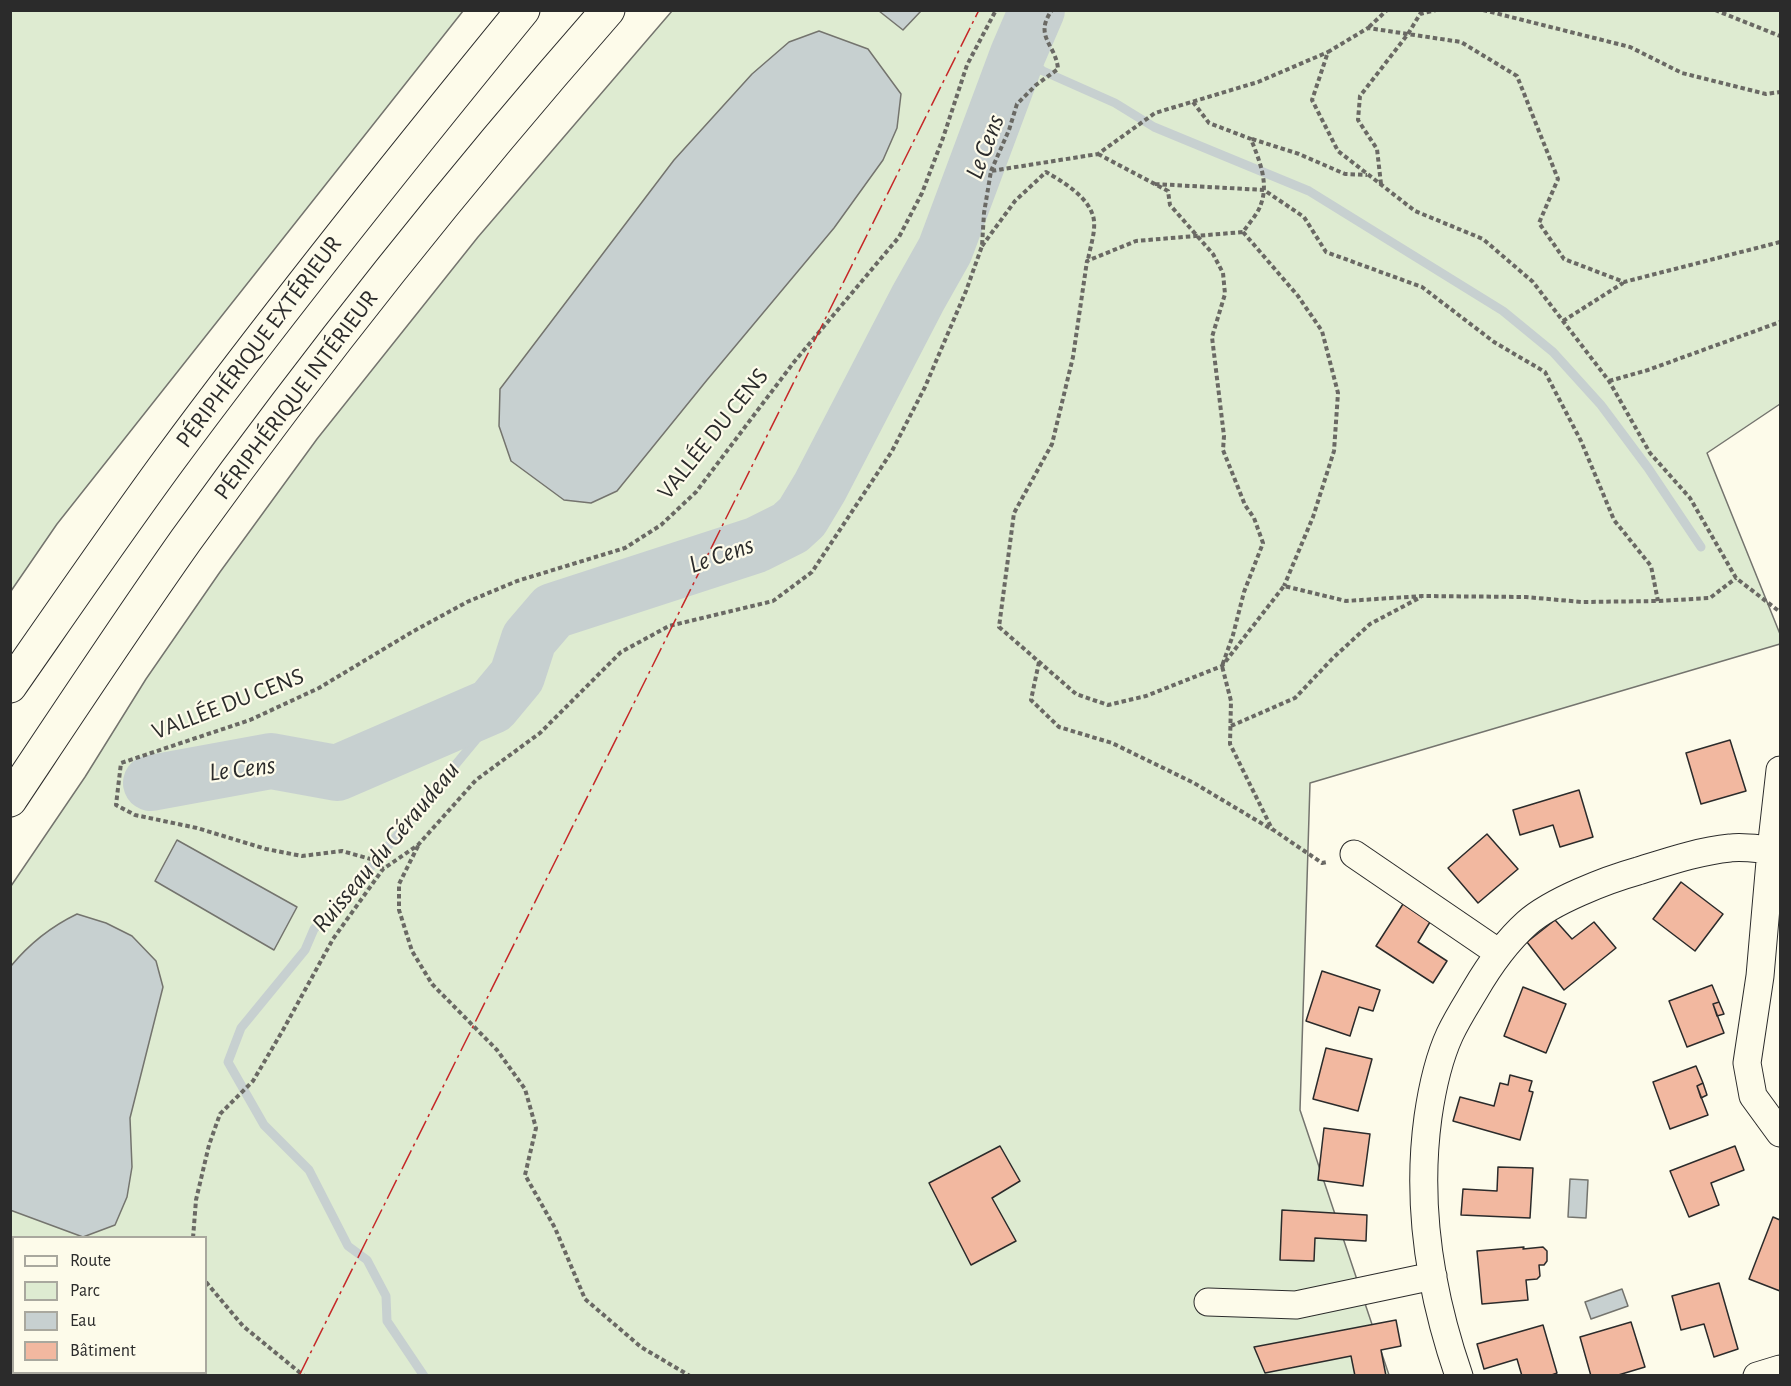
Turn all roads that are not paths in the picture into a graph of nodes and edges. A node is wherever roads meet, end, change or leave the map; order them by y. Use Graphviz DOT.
graph roads {
  1 [pos="523,10"];
  2 [pos="608,10"];
  3 [pos="10,686"];
  4 [pos="1780,770"];
  5 [pos="10,800"];
  6 [pos="1771,850"];
  7 [pos="1354,854"];
  8 [pos="1499,953"];
  9 [pos="1780,1133"];
  10 [pos="1433,1276"];
  11 [pos="1208,1302"];
  12 [pos="1780,1369"];
  13 [pos="1459,1376"];
  14 [pos="1757,1376"];
  1 -- 3 [label="highway, PÉRIPHÉRIQUE EXTÉRIEUR"];
  2 -- 5 [label="highway, PÉRIPHÉRIQUE INTÉRIEUR"];
  4 -- 6 [label="street"];
  6 -- 8 [label="street"];
  6 -- 9 [label="street"];
  7 -- 8 [label="street"];
  8 -- 10 [label="street"];
  10 -- 11 [label="street"];
  10 -- 13 [label="street"];
  12 -- 14 [label="street"];
}
